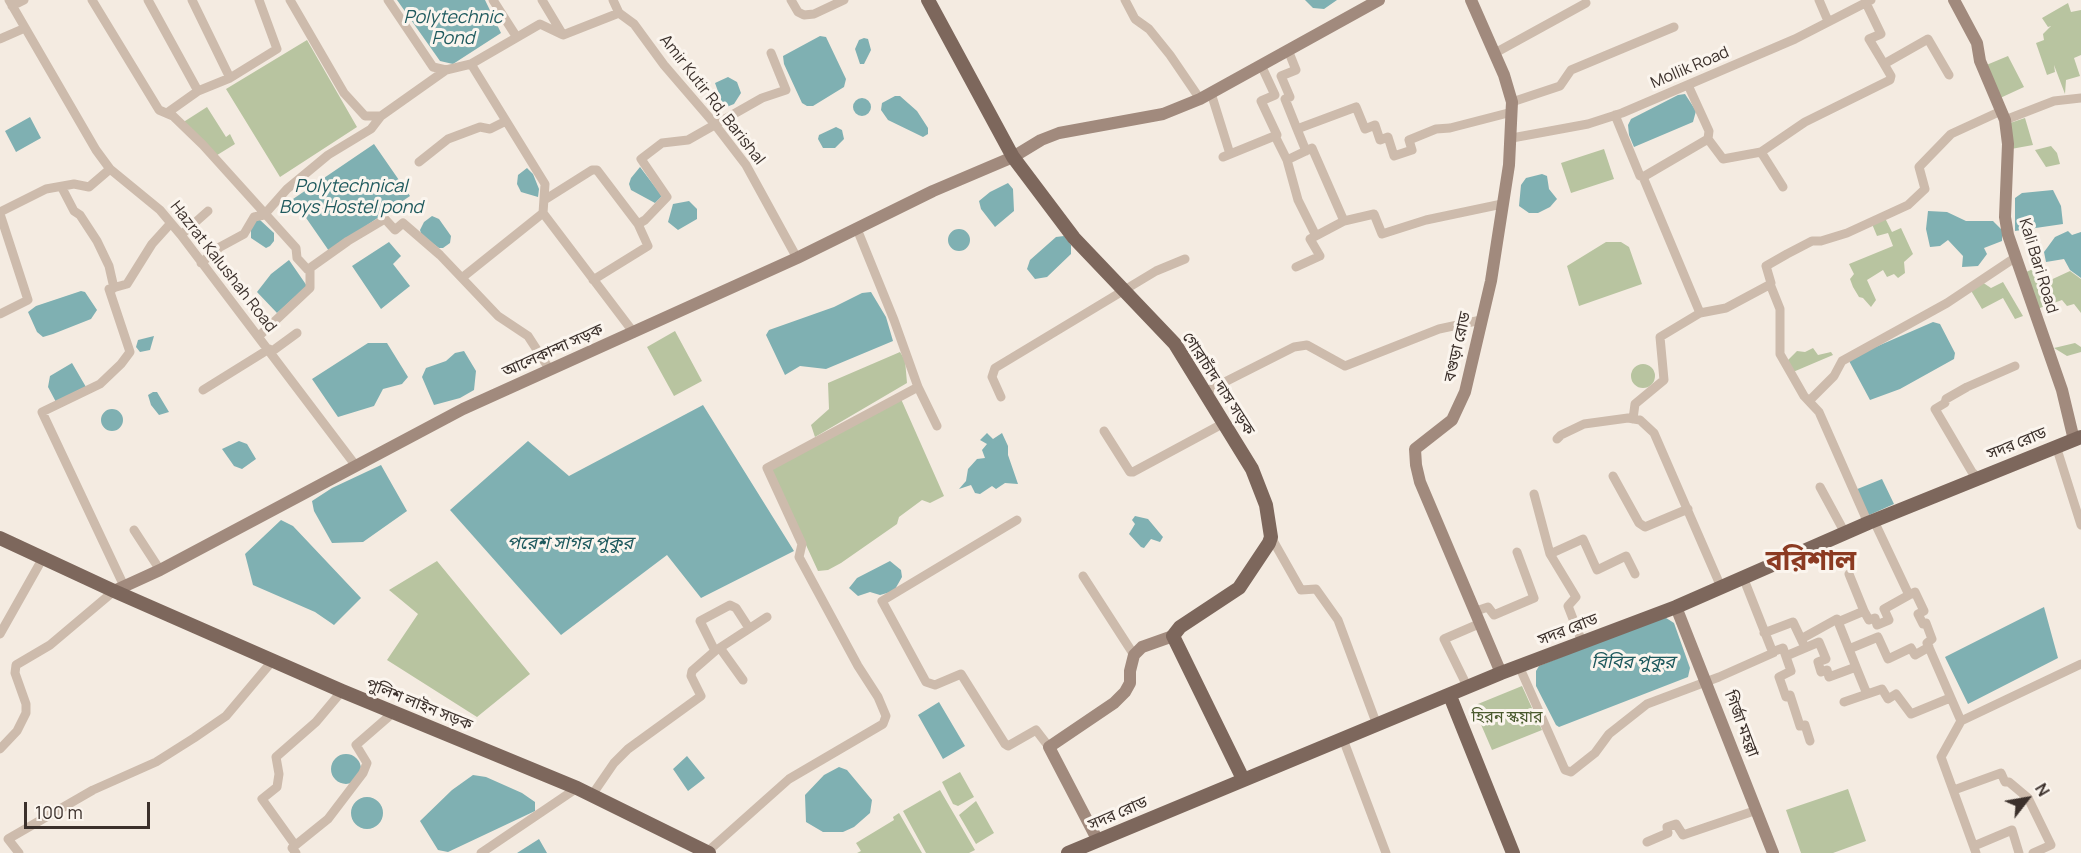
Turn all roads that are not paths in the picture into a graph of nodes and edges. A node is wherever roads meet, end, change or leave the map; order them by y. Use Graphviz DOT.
graph roads {
  1 [pos="24,0"];
  2 [pos="92,0"];
  3 [pos="148,0"];
  4 [pos="192,0"];
  5 [pos="259,0"];
  6 [pos="290,0"];
  7 [pos="388,0"];
  8 [pos="493,0"];
  9 [pos="542,0"];
  10 [pos="613,0"];
  11 [pos="791,0"];
  12 [pos="844,0"];
  13 [pos="928,0"];
  14 [pos="1125,0"];
  15 [pos="1378,0"];
  16 [pos="1471,0"];
  17 [pos="1820,0"];
  18 [pos="1954,0"];
  19 [pos="1868,1"];
  20 [pos="10,3"];
  21 [pos="1586,3"];
  22 [pos="619,14"];
  23 [pos="1828,21"];
  24 [pos="1674,27"];
  25 [pos="25,28"];
  26 [pos="563,35"];
  27 [pos="516,36"];
  28 [pos="0,39"];
  29 [pos="1288,50"];
  30 [pos="771,53"];
  31 [pos="1495,53"];
  32 [pos="471,64"];
  33 [pos="1884,64"];
  34 [pos="1261,65"];
  35 [pos="446,70"];
  36 [pos="1949,75"];
  37 [pos="230,78"];
  38 [pos="1688,85"];
  39 [pos="198,91"];
  40 [pos="1211,93"];
  41 [pos="2081,98"];
  42 [pos="1200,99"];
  43 [pos="1512,107"];
  44 [pos="167,113"];
  45 [pos="1615,115"];
  46 [pos="381,116"];
  47 [pos="2003,116"];
  48 [pos="506,121"];
  49 [pos="715,124"];
  50 [pos="1297,129"];
  51 [pos="1275,136"];
  52 [pos="1512,138"];
  53 [pos="1708,138"];
  54 [pos="1306,151"];
  55 [pos="1761,152"];
  56 [pos="1013,157"];
  57 [pos="1287,160"];
  58 [pos="419,162"];
  59 [pos="110,169"];
  60 [pos="1643,177"];
  61 [pos="1783,187"];
  62 [pos="62,188"];
  63 [pos="546,199"];
  64 [pos="1502,204"];
  65 [pos="208,211"];
  66 [pos="0,213"];
  67 [pos="543,213"];
  68 [pos="264,215"];
  69 [pos="1344,221"];
  70 [pos="171,223"];
  71 [pos="638,224"];
  72 [pos="857,229"];
  73 [pos="181,235"];
  74 [pos="1316,236"];
  75 [pos="2016,257"];
  76 [pos="797,258"];
  77 [pos="1185,259"];
  78 [pos="201,262"];
  79 [pos="1296,267"];
  80 [pos="310,268"];
  81 [pos="463,277"];
  82 [pos="593,280"];
  83 [pos="1770,284"];
  84 [pos="114,288"];
  85 [pos="1124,292"];
  86 [pos="1700,313"];
  87 [pos="0,314"];
  88 [pos="1481,320"];
  89 [pos="297,333"];
  90 [pos="634,333"];
  91 [pos="259,336"];
  92 [pos="270,351"];
  93 [pos="2015,366"];
  94 [pos="550,370"];
  95 [pos="918,387"];
  96 [pos="203,390"];
  97 [pos="1204,392"];
  98 [pos="1001,397"];
  99 [pos="1810,400"];
  100 [pos="1633,418"];
  101 [pos="1224,423"];
  102 [pos="937,426"];
  103 [pos="1104,431"];
  104 [pos="1557,439"];
  105 [pos="2078,439"];
  106 [pos="2056,446"];
  107 [pos="356,466"];
  108 [pos="1612,476"];
  109 [pos="1978,478"];
  110 [pos="1820,487"];
  111 [pos="1534,494"];
  112 [pos="1688,509"];
  113 [pos="1017,520"];
  114 [pos="1871,522"];
  115 [pos="2081,525"];
  116 [pos="134,530"];
  117 [pos="1845,533"];
  118 [pos="1271,537"];
  119 [pos="0,538"];
  120 [pos="1517,552"];
  121 [pos="1550,554"];
  122 [pos="44,556"];
  123 [pos="160,570"];
  124 [pos="1635,574"];
  125 [pos="1849,574"];
  126 [pos="1083,576"];
  127 [pos="1743,577"];
  128 [pos="1721,587"];
  129 [pos="119,589"];
  130 [pos="1909,595"];
  131 [pos="1676,607"];
  132 [pos="1476,611"];
  133 [pos="1864,611"];
  134 [pos="767,617"];
  135 [pos="1838,622"];
  136 [pos="1481,623"];
  137 [pos="749,628"];
  138 [pos="1764,633"];
  139 [pos="0,634"];
  140 [pos="1173,636"];
  141 [pos="1582,642"];
  142 [pos="1803,643"];
  143 [pos="1929,647"];
  144 [pos="1849,649"];
  145 [pos="718,650"];
  146 [pos="1772,652"];
  147 [pos="1134,655"];
  148 [pos="1786,656"];
  149 [pos="274,659"];
  150 [pos="2081,664"];
  151 [pos="1520,666"];
  152 [pos="1856,668"];
  153 [pos="1501,673"];
  154 [pos="743,680"];
  155 [pos="1707,680"];
  156 [pos="1468,688"];
  157 [pos="342,691"];
  158 [pos="1867,694"];
  159 [pos="1450,696"];
  160 [pos="1950,698"];
  161 [pos="1844,702"];
  162 [pos="394,712"];
  163 [pos="1961,721"];
  164 [pos="1377,725"];
  165 [pos="1342,739"];
  166 [pos="1809,741"];
  167 [pos="1049,747"];
  168 [pos="0,749"];
  169 [pos="1243,779"];
  170 [pos="577,788"];
  171 [pos="1954,790"];
  172 [pos="592,795"];
  173 [pos="1757,810"];
  174 [pos="1098,841"];
  175 [pos="1647,842"];
  176 [pos="295,849"];
  177 [pos="1974,851"];
  178 [pos="708,852"];
  179 [pos="19,853"];
  180 [pos="481,853"];
  181 [pos="1068,853"];
  182 [pos="1386,853"];
  183 [pos="1513,853"];
  184 [pos="1773,853"];
  185 [pos="2019,853"];
  186 [pos="2032,853"];
  1 -- 20 [label="street"];
  2 -- 44 [label="street"];
  3 -- 39 [label="street"];
  4 -- 37 [label="street"];
  5 -- 37 [label="street"];
  6 -- 46 [label="street"];
  7 -- 35 [label="street"];
  8 -- 27 [label="street"];
  9 -- 26 [label="street"];
  10 -- 22 [label="street, Amir Kutir Rd, Barishal"];
  11 -- 12 [label="street"];
  13 -- 56 [label="main road, গোরাচাঁদ দাস সড়ক"];
  14 -- 42 [label="street"];
  15 -- 29 [label="main road, আলেকান্দা সড়ক"];
  16 -- 31 [label="main road, বগুড়া রোড"];
  17 -- 23 [label="street"];
  18 -- 47 [label="main road, Kali Bari Road"];
  19 -- 23 [label="street, Mollik Road"];
  19 -- 33 [label="street"];
  20 -- 25 [label="street, Hazrat Kalushah Road"];
  21 -- 31 [label="street"];
  22 -- 26 [label="street"];
  22 -- 49 [label="street, Amir Kutir Rd, Barishal"];
  23 -- 38 [label="street, Mollik Road"];
  24 -- 43 [label="street"];
  25 -- 28 [label="street"];
  25 -- 59 [label="street, Hazrat Kalushah Road"];
  26 -- 27 [label="street"];
  27 -- 32 [label="street"];
  29 -- 34 [label="main road, আলেকান্দা সড়ক"];
  29 -- 50 [label="street"];
  30 -- 49 [label="street"];
  31 -- 43 [label="main road, বগুড়া রোড"];
  32 -- 35 [label="street"];
  32 -- 48 [label="street"];
  33 -- 36 [label="street"];
  33 -- 55 [label="street"];
  34 -- 40 [label="main road, আলেকান্দা সড়ক"];
  34 -- 51 [label="street"];
  35 -- 46 [label="street"];
  37 -- 39 [label="street"];
  38 -- 45 [label="street, Mollik Road"];
  38 -- 53 [label="street"];
  39 -- 44 [label="street"];
  40 -- 42 [label="main road, আলেকান্দা সড়ক"];
  40 -- 51 [label="street"];
  41 -- 47 [label="street"];
  42 -- 56 [label="main road, আলেকান্দা সড়ক"];
  43 -- 50 [label="street"];
  43 -- 52 [label="main road, বগুড়া রোড"];
  44 -- 68 [label="street"];
  45 -- 52 [label="street, Mollik Road"];
  45 -- 60 [label="street"];
  46 -- 68 [label="street"];
  47 -- 75 [label="main road, Kali Bari Road"];
  47 -- 83 [label="street"];
  48 -- 58 [label="street"];
  48 -- 63 [label="street"];
  49 -- 71 [label="street"];
  49 -- 76 [label="street, Amir Kutir Rd, Barishal"];
  50 -- 54 [label="street"];
  51 -- 57 [label="street"];
  52 -- 64 [label="main road, বগুড়া রোড"];
  53 -- 55 [label="street"];
  53 -- 60 [label="street"];
  54 -- 57 [label="street"];
  54 -- 69 [label="street"];
  55 -- 61 [label="street"];
  56 -- 72 [label="main road, আলেকান্দা সড়ক"];
  56 -- 85 [label="main road, গোরাচাঁদ দাস সড়ক"];
  57 -- 74 [label="street"];
  59 -- 62 [label="street"];
  59 -- 70 [label="street, Hazrat Kalushah Road"];
  60 -- 86 [label="street"];
  62 -- 66 [label="street"];
  62 -- 84 [label="street"];
  63 -- 67 [label="street"];
  63 -- 71 [label="street"];
  64 -- 69 [label="street"];
  64 -- 88 [label="main road, বগুড়া রোড"];
  65 -- 73 [label="street"];
  66 -- 87 [label="street"];
  67 -- 81 [label="street"];
  67 -- 82 [label="street"];
  68 -- 78 [label="street"];
  68 -- 80 [label="street"];
  69 -- 74 [label="street"];
  70 -- 73 [label="street, Hazrat Kalushah Road"];
  70 -- 84 [label="street"];
  71 -- 82 [label="street"];
  72 -- 76 [label="main road, আলেকান্দা সড়ক"];
  72 -- 95 [label="street"];
  73 -- 78 [label="street, Hazrat Kalushah Road"];
  74 -- 79 [label="street"];
  75 -- 99 [label="street"];
  75 -- 105 [label="main road, Kali Bari Road"];
  76 -- 90 [label="main road, আলেকান্দা সড়ক"];
  77 -- 85 [label="street"];
  78 -- 91 [label="street, Hazrat Kalushah Road"];
  80 -- 81 [label="street"];
  80 -- 91 [label="street"];
  81 -- 94 [label="street"];
  82 -- 90 [label="street"];
  83 -- 86 [label="street"];
  83 -- 99 [label="street"];
  84 -- 129 [label="street"];
  85 -- 97 [label="main road, গোরাচাঁদ দাস সড়ক"];
  85 -- 98 [label="street"];
  86 -- 100 [label="street"];
  88 -- 97 [label="street"];
  88 -- 132 [label="main road, বগুড়া রোড"];
  89 -- 92 [label="street"];
  90 -- 94 [label="main road, আলেকান্দা সড়ক"];
  91 -- 92 [label="street, Hazrat Kalushah Road"];
  92 -- 96 [label="street"];
  92 -- 107 [label="street, Hazrat Kalushah Road"];
  93 -- 109 [label="street"];
  94 -- 107 [label="main road, আলেকান্দা সড়ক"];
  95 -- 102 [label="street"];
  95 -- 178 [label="street"];
  97 -- 101 [label="main road, গোরাচাঁদ দাস সড়ক"];
  99 -- 114 [label="street"];
  100 -- 104 [label="street"];
  100 -- 112 [label="street"];
  101 -- 103 [label="street"];
  101 -- 118 [label="main road, গোরাচাঁদ দাস সড়ক"];
  105 -- 106 [label="main road, সদর রোড"];
  106 -- 109 [label="main road, সদর রোড"];
  106 -- 115 [label="street"];
  107 -- 123 [label="main road, আলেকান্দা সড়ক"];
  108 -- 112 [label="street"];
  109 -- 114 [label="main road, সদর রোড"];
  110 -- 117 [label="street"];
  111 -- 121 [label="street"];
  112 -- 128 [label="street"];
  113 -- 167 [label="street"];
  114 -- 117 [label="main road, সদর রোড"];
  114 -- 130 [label="street"];
  116 -- 123 [label="street"];
  117 -- 127 [label="main road, সদর রোড"];
  118 -- 140 [label="main road"];
  118 -- 164 [label="street"];
  119 -- 122 [label="main road, পুলিশ লাইন সড়ক"];
  120 -- 132 [label="street"];
  121 -- 124 [label="street"];
  121 -- 141 [label="street"];
  122 -- 129 [label="main road, পুলিশ লাইন সড়ক"];
  122 -- 139 [label="street"];
  123 -- 129 [label="main road, আলেকান্দা সড়ক"];
  125 -- 133 [label="street"];
  126 -- 147 [label="street"];
  127 -- 128 [label="main road, সদর রোড"];
  127 -- 138 [label="street"];
  128 -- 131 [label="main road, সদর রোড"];
  129 -- 149 [label="main road, পুলিশ লাইন সড়ক"];
  129 -- 168 [label="street"];
  130 -- 133 [label="street"];
  130 -- 143 [label="street"];
  131 -- 141 [label="main road, সদর রোড"];
  131 -- 155 [label="main road, গির্জা মহল্লা"];
  132 -- 136 [label="main road, বগুড়া রোড"];
  133 -- 135 [label="street"];
  134 -- 137 [label="street"];
  135 -- 142 [label="street"];
  135 -- 144 [label="street"];
  136 -- 153 [label="main road, বগুড়া রোড"];
  136 -- 156 [label="street"];
  137 -- 145 [label="street"];
  137 -- 145 [label="street"];
  138 -- 142 [label="street"];
  138 -- 146 [label="street"];
  140 -- 147 [label="main road"];
  140 -- 169 [label="main road"];
  141 -- 151 [label="main road, সদর রোড"];
  142 -- 148 [label="street"];
  142 -- 152 [label="street"];
  143 -- 144 [label="street"];
  143 -- 160 [label="street"];
  144 -- 152 [label="street"];
  145 -- 154 [label="street"];
  145 -- 172 [label="street"];
  146 -- 148 [label="street"];
  146 -- 155 [label="street"];
  147 -- 167 [label="main road"];
  148 -- 166 [label="street"];
  149 -- 157 [label="main road, পুলিশ লাইন সড়ক"];
  149 -- 179 [label="street"];
  150 -- 163 [label="street"];
  151 -- 153 [label="main road, সদর রোড"];
  151 -- 155 [label="street"];
  152 -- 158 [label="street"];
  153 -- 156 [label="main road, সদর রোড"];
  155 -- 173 [label="main road, গির্জা মহল্লা"];
  156 -- 159 [label="main road, সদর রোড"];
  157 -- 162 [label="main road, পুলিশ লাইন সড়ক"];
  157 -- 176 [label="street"];
  158 -- 160 [label="street"];
  158 -- 161 [label="street"];
  159 -- 164 [label="main road, সদর রোড"];
  159 -- 183 [label="main road"];
  160 -- 163 [label="street"];
  162 -- 170 [label="main road, পুলিশ লাইন সড়ক"];
  162 -- 176 [label="street"];
  163 -- 171 [label="street"];
  164 -- 165 [label="main road, সদর রোড"];
  165 -- 169 [label="main road, সদর রোড"];
  165 -- 182 [label="street"];
  167 -- 174 [label="main road"];
  169 -- 174 [label="main road, সদর রোড"];
  170 -- 172 [label="main road, পুলিশ লাইন সড়ক"];
  170 -- 180 [label="street"];
  171 -- 177 [label="street"];
  171 -- 186 [label="street"];
  172 -- 178 [label="main road, পুলিশ লাইন সড়ক"];
  173 -- 175 [label="street"];
  173 -- 184 [label="main road, গির্জা মহল্লা"];
  174 -- 181 [label="main road, সদর রোড"];
  177 -- 185 [label="street"];
}
